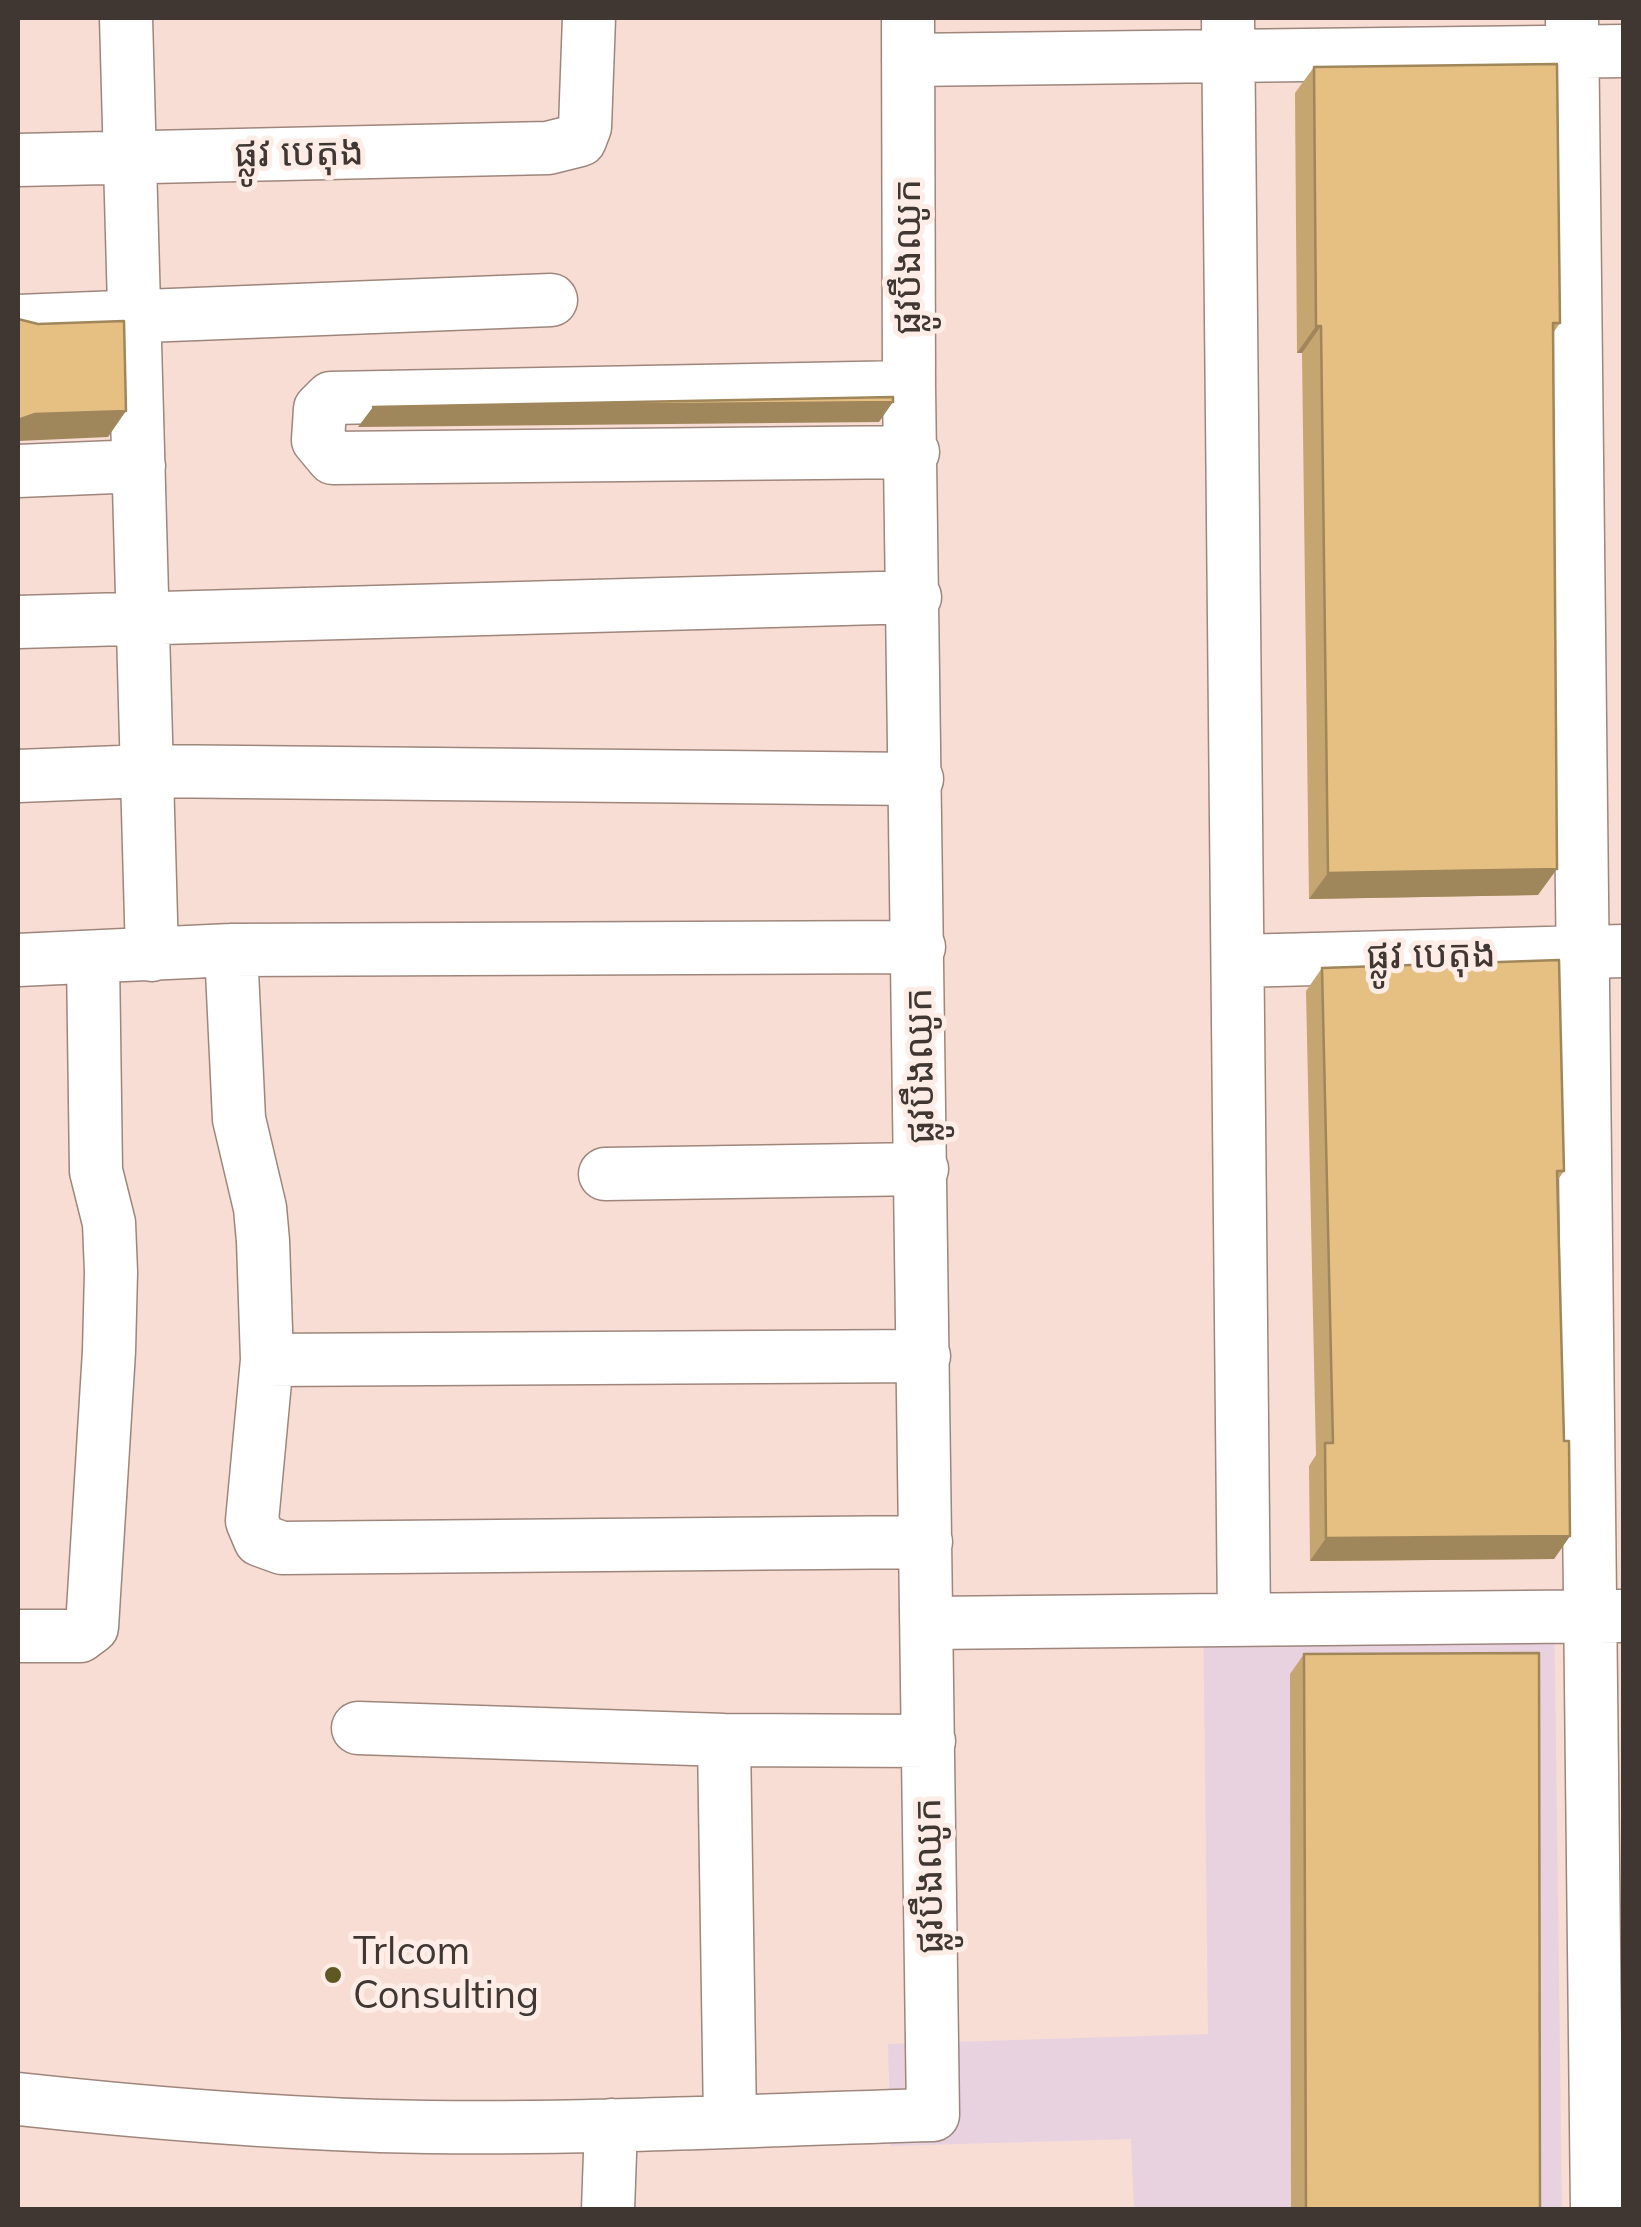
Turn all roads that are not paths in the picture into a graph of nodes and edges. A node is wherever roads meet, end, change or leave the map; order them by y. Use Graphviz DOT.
graph roads {
  1 [pos="126,18"];
  2 [pos="589,18"];
  3 [pos="1572,35"];
  4 [pos="1228,37"];
  5 [pos="908,39"];
  6 [pos="1624,52"];
  7 [pos="130,158"];
  8 [pos="18,160"];
  9 [pos="551,300"];
  10 [pos="134,318"];
  11 [pos="18,320"];
  12 [pos="910,387"];
  13 [pos="913,452"];
  14 [pos="139,466"];
  15 [pos="18,471"];
  16 [pos="915,597"];
  17 [pos="142,618"];
  18 [pos="18,622"];
  19 [pos="146,771"];
  20 [pos="18,776"];
  21 [pos="917,779"];
  22 [pos="919,947"];
  23 [pos="231,950"];
  24 [pos="1602,952"];
  25 [pos="152,954"];
  26 [pos="93,959"];
  27 [pos="18,960"];
  28 [pos="1238,961"];
  29 [pos="922,1169"];
  30 [pos="605,1174"];
  31 [pos="924,1356"];
  32 [pos="266,1360"];
  33 [pos="926,1542"];
  34 [pos="1606,1616"];
  35 [pos="1244,1620"];
  36 [pos="928,1623"];
  37 [pos="18,1636"];
  38 [pos="358,1728"];
  39 [pos="724,1740"];
  40 [pos="929,1741"];
  41 [pos="18,2099"];
  42 [pos="730,2121"];
  43 [pos="612,2125"];
  44 [pos="608,2210"];
  45 [pos="1597,2210"];
  1 -- 7 [label="street"];
  2 -- 7 [label="street, ផ្លូវ បេតុង"];
  3 -- 4 [label="street"];
  3 -- 6 [label="street"];
  3 -- 24 [label="street"];
  4 -- 5 [label="street"];
  4 -- 28 [label="street"];
  5 -- 12 [label="street, ផ្លូវបឹងឈូក"];
  7 -- 8 [label="street, ផ្លូវ បេតុង"];
  7 -- 10 [label="street"];
  9 -- 10 [label="street"];
  10 -- 11 [label="street"];
  10 -- 14 [label="street"];
  12 -- 13 [label="street, ផ្លូវបឹងឈូក"];
  12 -- 13 [label="street"];
  13 -- 16 [label="street, ផ្លូវបឹងឈូក"];
  14 -- 15 [label="street"];
  14 -- 17 [label="street"];
  16 -- 17 [label="street"];
  16 -- 21 [label="street, ផ្លូវបឹងឈូក"];
  17 -- 18 [label="street"];
  17 -- 19 [label="street"];
  19 -- 20 [label="street"];
  19 -- 21 [label="street"];
  19 -- 25 [label="street"];
  21 -- 22 [label="street, ផ្លូវបឹងឈូក"];
  22 -- 23 [label="street"];
  22 -- 29 [label="street, ផ្លូវបឹងឈូក"];
  23 -- 25 [label="street"];
  23 -- 32 [label="street"];
  24 -- 28 [label="street, ផ្លូវ បេតុង"];
  24 -- 34 [label="street"];
  25 -- 26 [label="street"];
  26 -- 27 [label="street"];
  26 -- 37 [label="street"];
  28 -- 35 [label="street"];
  29 -- 30 [label="street"];
  29 -- 31 [label="street, ផ្លូវបឹងឈូក"];
  31 -- 32 [label="street"];
  31 -- 33 [label="street, ផ្លូវបឹងឈូក"];
  32 -- 33 [label="street"];
  33 -- 36 [label="street, ផ្លូវបឹងឈូក"];
  34 -- 35 [label="street"];
  34 -- 45 [label="street"];
  35 -- 36 [label="street"];
  36 -- 40 [label="street, ផ្លូវបឹងឈូក"];
  38 -- 39 [label="street"];
  39 -- 40 [label="street"];
  39 -- 42 [label="street"];
  40 -- 42 [label="street, ផ្លូវបឹងឈូក"];
  41 -- 43 [label="street"];
  42 -- 43 [label="street"];
  43 -- 44 [label="street"];
}
